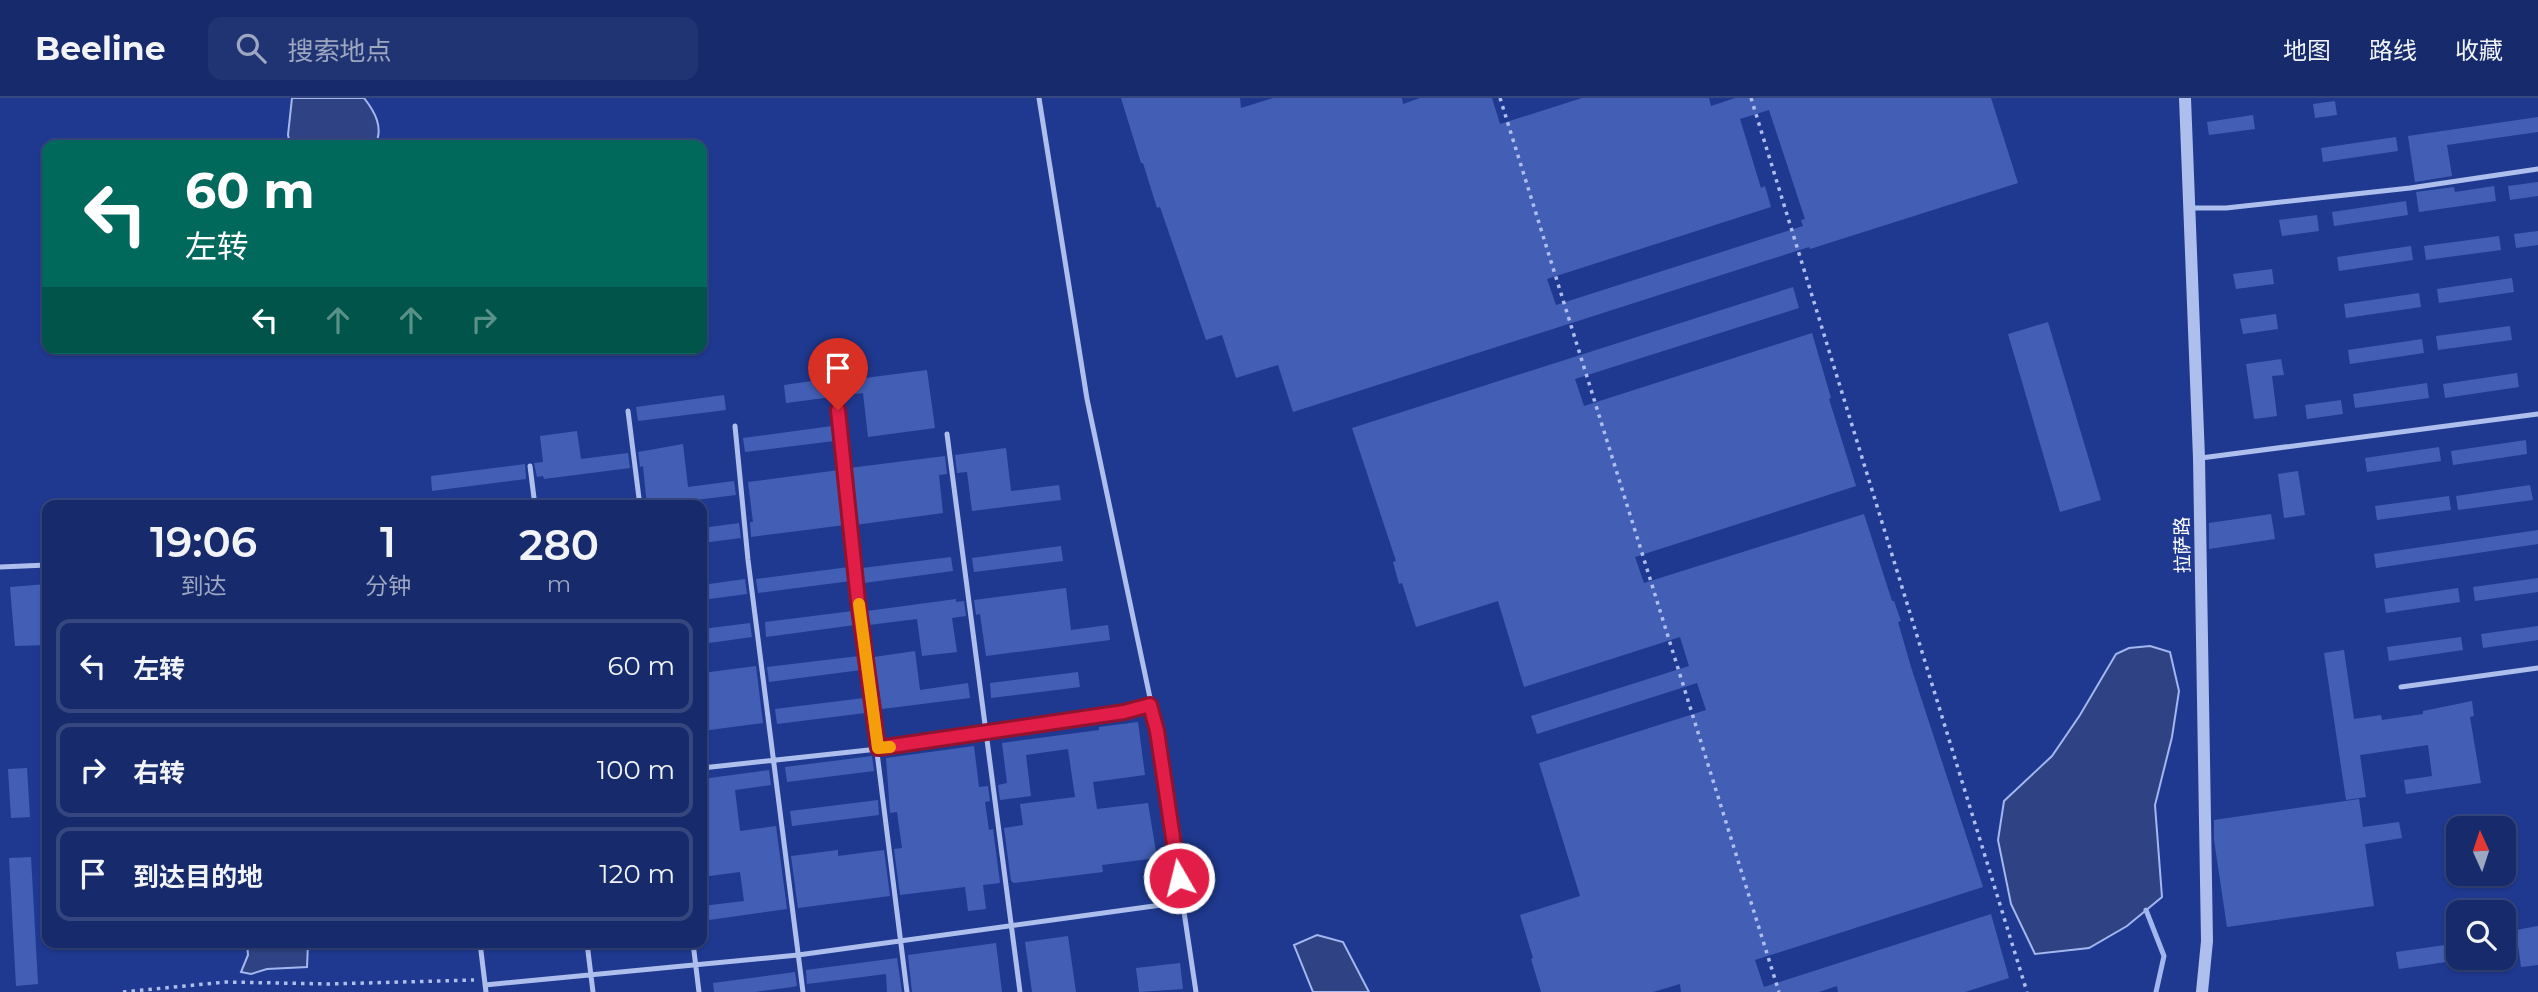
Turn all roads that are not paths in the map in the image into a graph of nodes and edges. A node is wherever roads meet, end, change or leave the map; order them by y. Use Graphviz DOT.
graph roads {
  1 [pos="1039,98"];
  2 [pos="2185,98"];
  3 [pos="2538,169"];
  4 [pos="2188,208"];
  5 [pos="838,410"];
  6 [pos="628,411"];
  7 [pos="2538,414"];
  8 [pos="735,426"];
  9 [pos="947,434"];
  10 [pos="2200,458"];
  11 [pos="530,466"];
  12 [pos="534,500"];
  13 [pos="639,500"];
  14 [pos="42,565"];
  15 [pos="0,567"];
  16 [pos="2538,668"];
  17 [pos="2401,687"];
  18 [pos="1150,705"];
  19 [pos="986,731"];
  20 [pos="878,748"];
  21 [pos="774,759"];
  22 [pos="707,767"];
  23 [pos="1183,902"];
  24 [pos="1012,926"];
  25 [pos="901,941"];
  26 [pos="481,948"];
  27 [pos="588,948"];
  28 [pos="694,948"];
  29 [pos="799,955"];
  30 [pos="696,965"];
  31 [pos="591,974"];
  32 [pos="485,986"];
  33 [pos="593,992"];
  34 [pos="699,992"];
  35 [pos="803,992"];
  36 [pos="907,992"];
  37 [pos="1020,992"];
  38 [pos="1196,992"];
  39 [pos="2202,992"];
  1 -- 18 [label="lane"];
  2 -- 4 [label="street, 拉萨路"];
  3 -- 4 [label="lane"];
  4 -- 10 [label="street, 拉萨路"];
  5 -- 20 [label="lane"];
  6 -- 13 [label="lane"];
  7 -- 10 [label="lane"];
  8 -- 21 [label="lane"];
  9 -- 19 [label="lane"];
  10 -- 39 [label="street, 拉萨路"];
  11 -- 12 [label="lane"];
  14 -- 15 [label="lane"];
  16 -- 17 [label="lane"];
  18 -- 19 [label="lane"];
  18 -- 23 [label="lane"];
  19 -- 20 [label="lane"];
  19 -- 24 [label="lane"];
  20 -- 21 [label="lane"];
  20 -- 25 [label="lane"];
  21 -- 22 [label="lane"];
  21 -- 29 [label="lane"];
  23 -- 24 [label="lane"];
  23 -- 38 [label="lane"];
  24 -- 25 [label="lane"];
  24 -- 37 [label="lane"];
  25 -- 29 [label="lane"];
  25 -- 36 [label="lane"];
  26 -- 32 [label="lane"];
  27 -- 31 [label="lane"];
  28 -- 30 [label="lane"];
  29 -- 30 [label="lane"];
  29 -- 35 [label="lane"];
  30 -- 31 [label="lane"];
  30 -- 34 [label="lane"];
  31 -- 32 [label="lane"];
  31 -- 33 [label="lane"];
}
